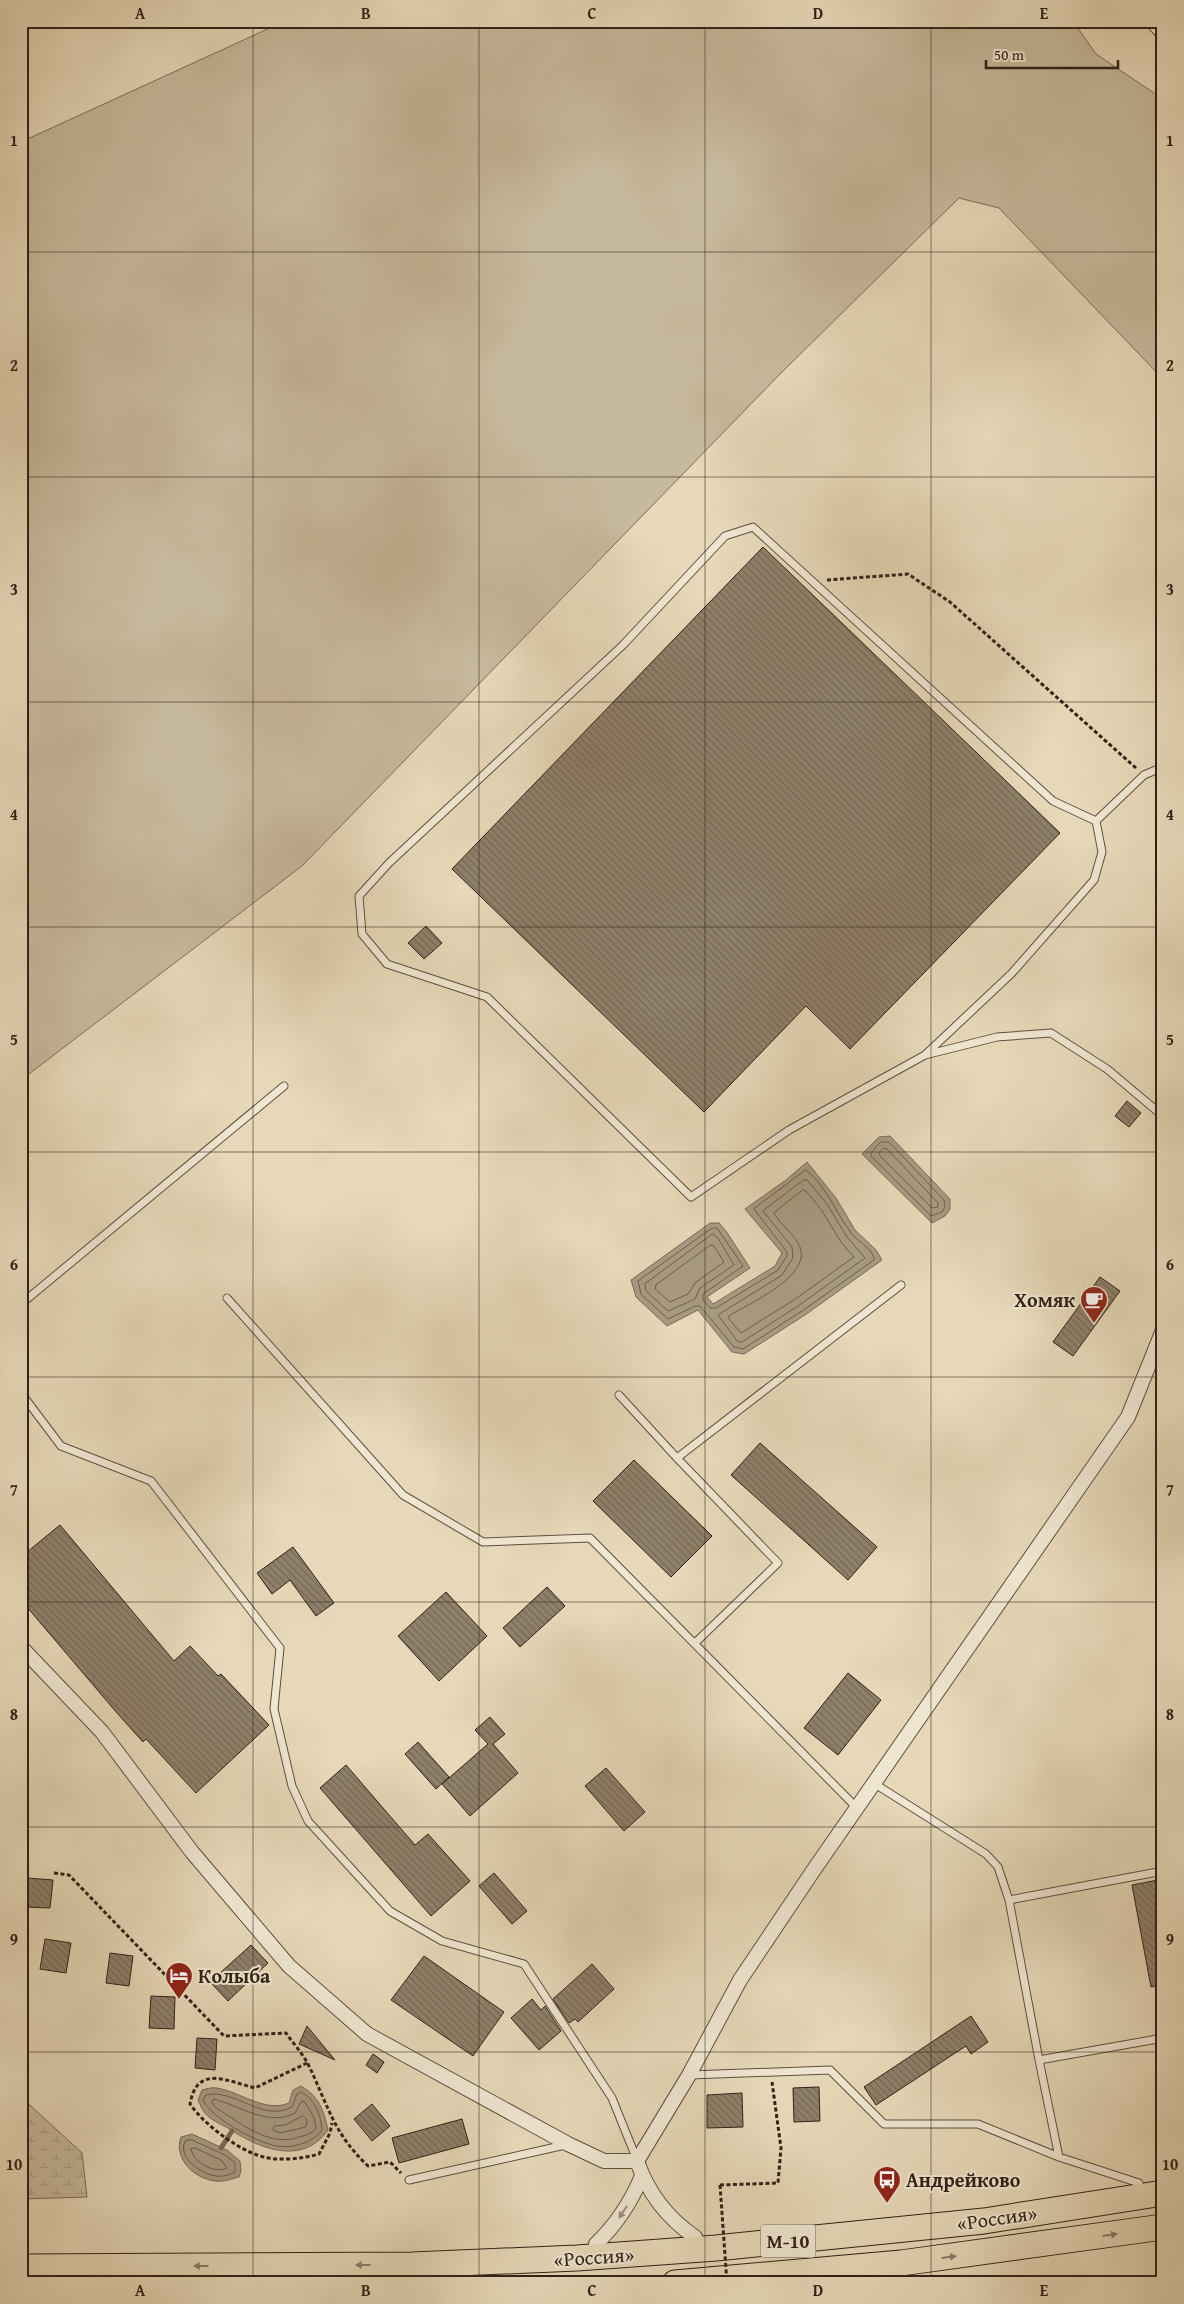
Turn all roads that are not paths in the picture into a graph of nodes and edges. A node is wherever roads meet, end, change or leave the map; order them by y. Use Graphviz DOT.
graph roads {
  1 [pos="1152,21"];
  2 [pos="1163,33"];
  3 [pos="1163,767"];
  4 [pos="1096,821"];
  5 [pos="925,1055"];
  6 [pos="284,1086"];
  7 [pos="1163,1116"];
  8 [pos="901,1285"];
  9 [pos="227,1298"];
  10 [pos="21,1304"];
  11 [pos="1163,1330"];
  12 [pos="21,1393"];
  13 [pos="619,1395"];
  14 [pos="677,1458"];
  15 [pos="695,1643"];
  16 [pos="21,1647"];
  17 [pos="875,1784"];
  18 [pos="857,1808"];
  19 [pos="1163,1871"];
  20 [pos="1009,1900"];
  21 [pos="1163,2038"];
  22 [pos="1038,2060"];
  23 [pos="689,2075"];
  24 [pos="568,2144"];
  25 [pos="1059,2157"];
  26 [pos="637,2161"];
  27 [pos="642,2176"];
  28 [pos="409,2180"];
  29 [pos="1151,2181"];
  30 [pos="1163,2193"];
  31 [pos="1163,2227"];
  32 [pos="695,2236"];
  33 [pos="596,2244"];
  34 [pos="901,2263"];
  35 [pos="412,2265"];
  36 [pos="21,2267"];
  37 [pos="694,2282"];
  38 [pos="852,2283"];
  1 -- 2 [label="street"];
  3 -- 4 [label="lane"];
  4 -- 5 [label="lane"];
  4 -- 5 [label="lane"];
  5 -- 7 [label="lane"];
  6 -- 10 [label="lane"];
  8 -- 14 [label="lane"];
  9 -- 15 [label="lane"];
  11 -- 17 [label="street"];
  12 -- 26 [label="lane"];
  13 -- 14 [label="lane"];
  14 -- 15 [label="lane"];
  15 -- 18 [label="lane"];
  16 -- 24 [label="street"];
  17 -- 18 [label="street"];
  17 -- 20 [label="lane"];
  18 -- 23 [label="street"];
  19 -- 20 [label="lane"];
  20 -- 22 [label="lane"];
  21 -- 22 [label="lane"];
  22 -- 25 [label="lane"];
  23 -- 25 [label="lane"];
  23 -- 26 [label="street"];
  24 -- 26 [label="street"];
  24 -- 28 [label="lane"];
  25 -- 29 [label="lane"];
  26 -- 27 [label="street"];
  27 -- 32 [label="street"];
  27 -- 33 [label="street, one-way"];
  29 -- 32 [label="highway"];
  30 -- 35 [label="highway, «Россия» / М-10"];
  34 -- 31 [label="highway, «Россия» / М-10, one-way"];
  32 -- 33 [label="highway"];
  33 -- 35 [label="highway"];
  34 -- 37 [label="highway, «Россия» / М-10"];
  34 -- 38 [label="street"];
  35 -- 36 [label="highway, «Россия» / М-10, one-way"];
}
